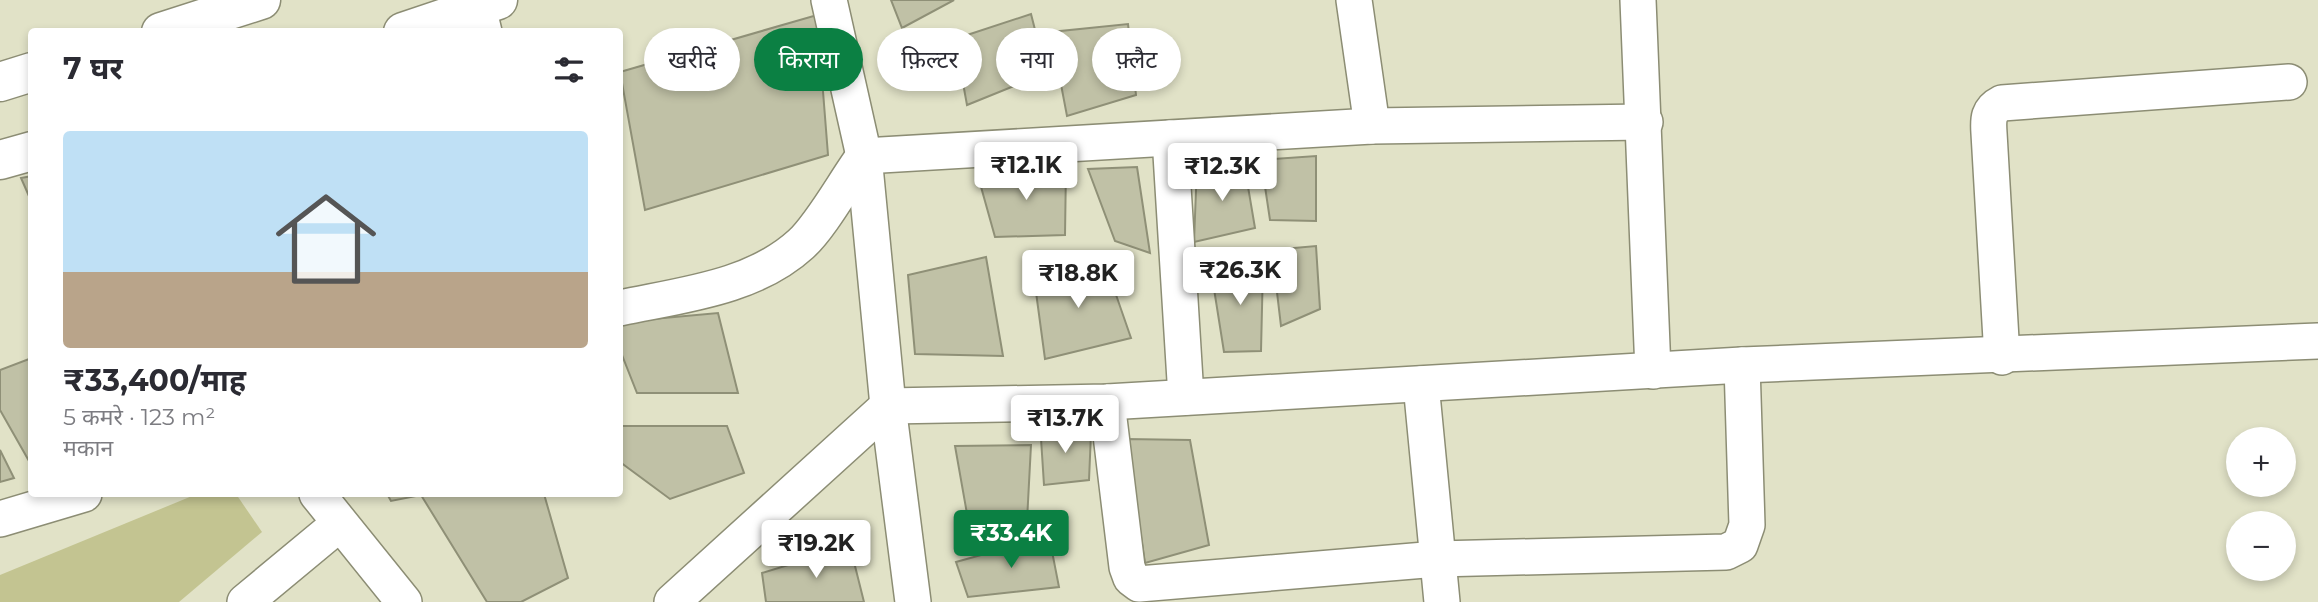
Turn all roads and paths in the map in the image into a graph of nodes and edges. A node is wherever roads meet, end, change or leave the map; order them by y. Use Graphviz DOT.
graph roads {
  1 [pos="261,0"];
  2 [pos="829,0"];
  3 [pos="1354,0"];
  4 [pos="1638,0"];
  5 [pos="487,13"];
  6 [pos="174,28"];
  7 [pos="421,28"];
  8 [pos="28,73"];
  9 [pos="0,82"];
  10 [pos="2289,82"];
  11 [pos="1645,122"];
  12 [pos="1372,126"];
  13 [pos="1170,138"];
  14 [pos="28,151"];
  15 [pos="864,156"];
  16 [pos="0,160"];
  17 [pos="623,307"];
  18 [pos="2318,341"];
  19 [pos="2002,357"];
  20 [pos="1742,365"];
  21 [pos="1653,371"];
  22 [pos="1421,383"];
  23 [pos="1186,397"];
  24 [pos="1107,402"];
  25 [pos="888,406"];
  26 [pos="74,497"];
  27 [pos="319,497"];
  28 [pos="0,519"];
  29 [pos="339,524"];
  30 [pos="1437,559"];
  31 [pos="1257,589"];
  32 [pos="245,602"];
  33 [pos="404,602"];
  34 [pos="672,602"];
  35 [pos="913,602"];
  36 [pos="1442,602"];
  1 -- 6 [label="street"];
  2 -- 15 [label="street"];
  3 -- 12 [label="street"];
  4 -- 11 [label="street"];
  5 -- 7 [label="street"];
  8 -- 9 [label="street"];
  10 -- 19 [label="street"];
  11 -- 12 [label="street"];
  11 -- 21 [label="street"];
  12 -- 13 [label="street"];
  13 -- 15 [label="street"];
  13 -- 23 [label="street"];
  14 -- 16 [label="street"];
  15 -- 17 [label="street"];
  15 -- 25 [label="street"];
  18 -- 19 [label="street"];
  19 -- 20 [label="street"];
  20 -- 21 [label="street"];
  20 -- 30 [label="street"];
  21 -- 22 [label="street"];
  22 -- 23 [label="street"];
  22 -- 30 [label="street"];
  23 -- 24 [label="street"];
  24 -- 25 [label="street"];
  24 -- 31 [label="street"];
  25 -- 34 [label="street"];
  25 -- 35 [label="street"];
  26 -- 28 [label="street"];
  27 -- 29 [label="street"];
  29 -- 32 [label="street"];
  29 -- 33 [label="street"];
  30 -- 31 [label="street"];
  30 -- 36 [label="street"];
}
